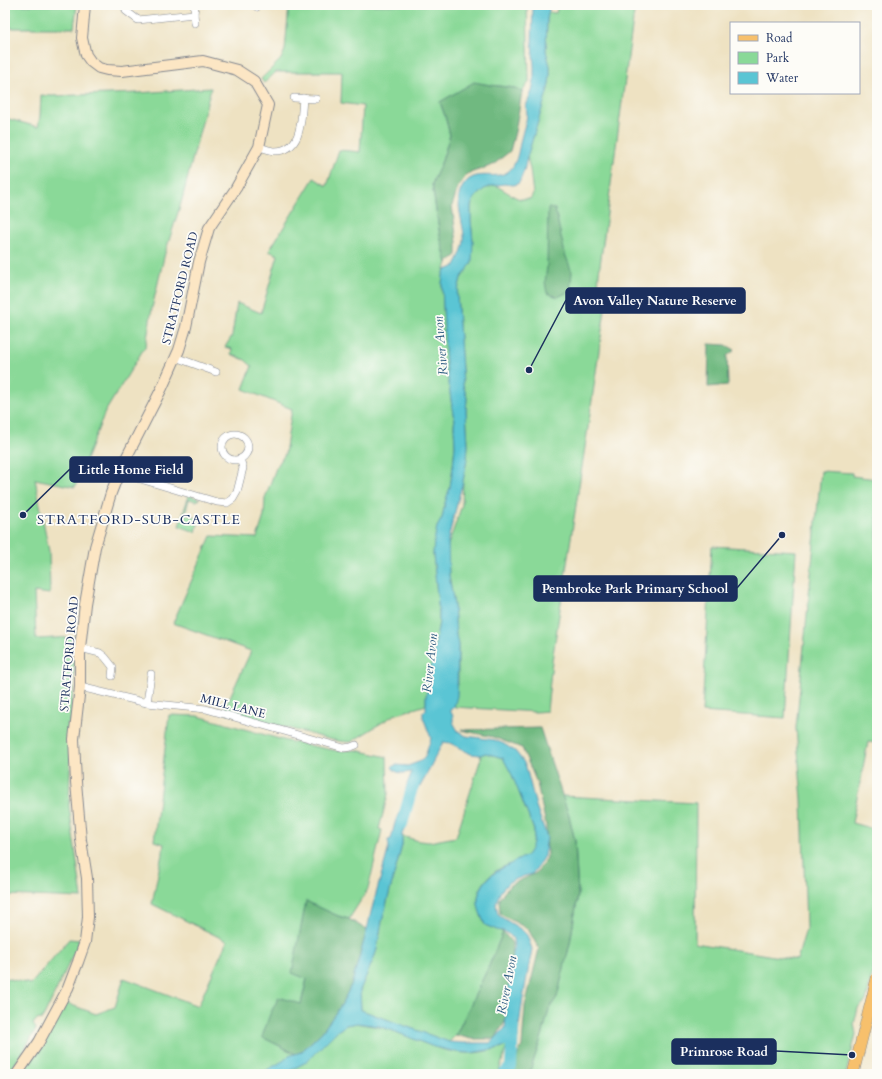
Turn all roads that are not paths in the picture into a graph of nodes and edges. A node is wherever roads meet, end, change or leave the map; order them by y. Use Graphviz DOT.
graph roads {
  1 [pos="86,5"];
  2 [pos="125,5"];
  3 [pos="195,5"];
  4 [pos="194,14"];
  5 [pos="195,23"];
  6 [pos="294,98"];
  7 [pos="302,98"];
  8 [pos="316,99"];
  9 [pos="259,147"];
  10 [pos="175,357"];
  11 [pos="216,372"];
  12 [pos="240,459"];
  13 [pos="120,470"];
  14 [pos="80,648"];
  15 [pos="151,674"];
  16 [pos="112,676"];
  17 [pos="80,687"];
  18 [pos="147,703"];
  19 [pos="356,745"];
  20 [pos="877,978"];
  21 [pos="17,1074"];
  22 [pos="854,1074"];
  1 -- 9 [label="street, STRATFORD ROAD"];
  2 -- 4 [label="street"];
  3 -- 4 [label="street"];
  4 -- 5 [label="street"];
  6 -- 7 [label="street"];
  7 -- 8 [label="street"];
  7 -- 9 [label="street"];
  9 -- 10 [label="street, STRATFORD ROAD"];
  10 -- 11 [label="street"];
  10 -- 13 [label="street, STRATFORD ROAD"];
  12 -- 13 [label="street"];
  13 -- 14 [label="street, STRATFORD ROAD"];
  14 -- 16 [label="street"];
  14 -- 17 [label="street, STRATFORD ROAD"];
  15 -- 18 [label="street"];
  17 -- 18 [label="street, MILL LANE"];
  17 -- 21 [label="street, STRATFORD ROAD"];
  18 -- 19 [label="street, MILL LANE"];
  20 -- 22 [label="main road"];
}
